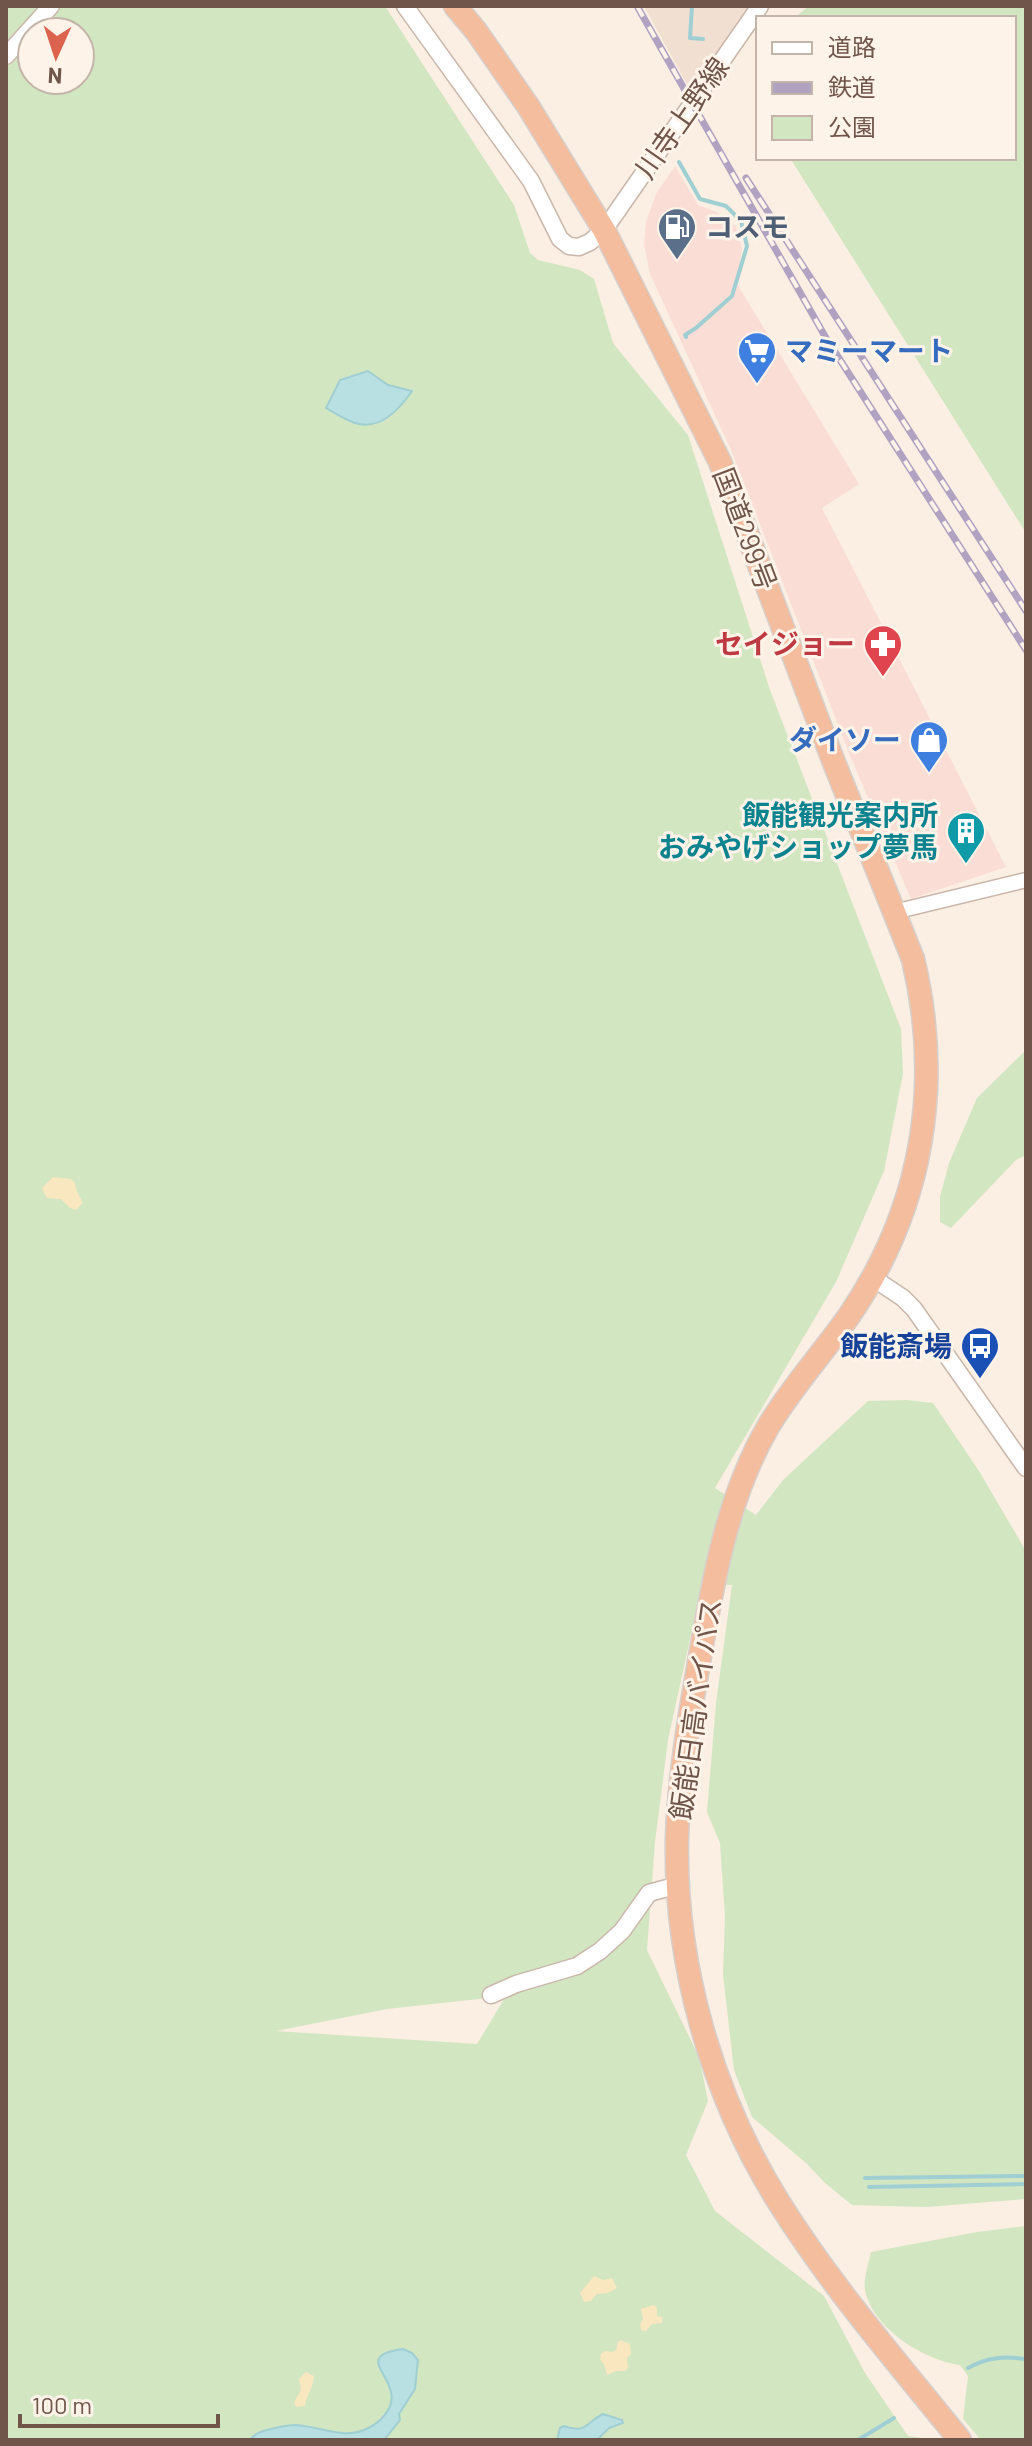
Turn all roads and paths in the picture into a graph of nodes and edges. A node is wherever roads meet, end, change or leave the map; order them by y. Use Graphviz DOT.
graph roads {
  1 [pos="51,6"];
  2 [pos="405,6"];
  3 [pos="455,6"];
  4 [pos="752,9"];
  5 [pos="6,56"];
  6 [pos="604,230"];
  7 [pos="1026,880"];
  8 [pos="894,912"];
  9 [pos="873,1278"];
  10 [pos="1026,1468"];
  11 [pos="678,1885"];
  12 [pos="491,1995"];
  13 [pos="960,2440"];
  1 -- 5 [label="street"];
  2 -- 6 [label="street"];
  3 -- 6 [label="highway, 国道299号"];
  4 -- 6 [label="street, 川寺上野線"];
  6 -- 8 [label="highway, 国道299号"];
  7 -- 8 [label="street"];
  8 -- 9 [label="highway, 国道299号"];
  9 -- 10 [label="street"];
  9 -- 11 [label="highway, 飯能日高バイパス"];
  11 -- 12 [label="street"];
  11 -- 13 [label="highway, 飯能日高バイパス"];
}
